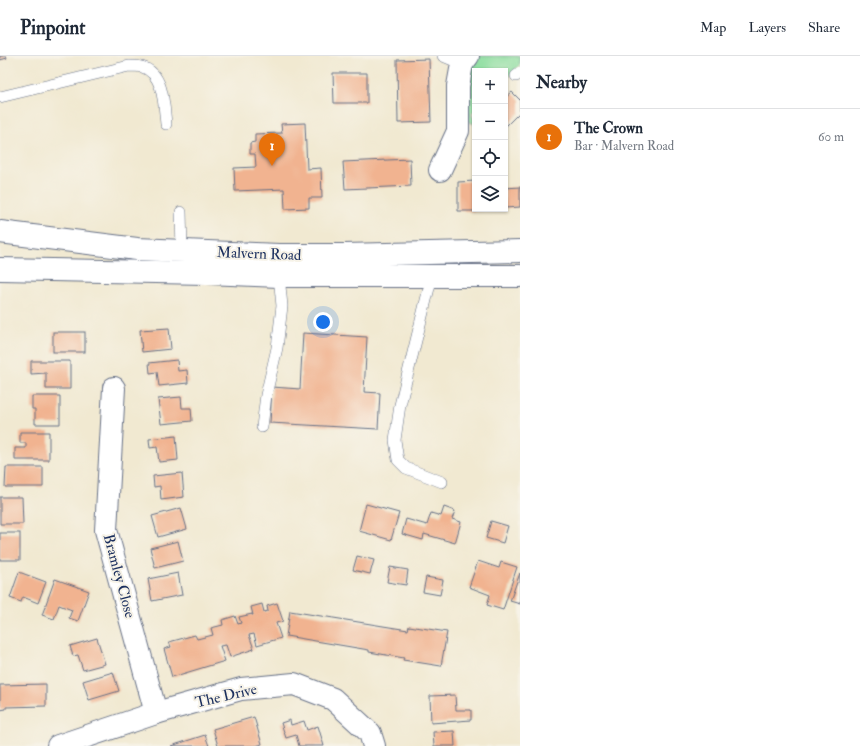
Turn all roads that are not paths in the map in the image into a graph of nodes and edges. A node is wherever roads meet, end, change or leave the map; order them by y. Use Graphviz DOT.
graph roads {
  1 [pos="458,59"];
  2 [pos="0,97"];
  3 [pos="166,124"];
  4 [pos="466,132"];
  5 [pos="440,170"];
  6 [pos="181,212"];
  7 [pos="0,232"];
  8 [pos="520,251"];
  9 [pos="195,262"];
  10 [pos="279,265"];
  11 [pos="0,269"];
  12 [pos="432,276"];
  13 [pos="520,276"];
  14 [pos="114,388"];
  15 [pos="262,427"];
  16 [pos="442,482"];
  17 [pos="156,713"];
  18 [pos="58,746"];
  19 [pos="374,746"];
  1 -- 4 [label="main road"];
  2 -- 3 [label="lane"];
  4 -- 5 [label="main road"];
  6 -- 9 [label="lane"];
  7 -- 9 [label="main road, Malvern Road"];
  8 -- 10 [label="main road, Malvern Road"];
  9 -- 10 [label="main road, Malvern Road"];
  9 -- 10 [label="main road, Malvern Road"];
  9 -- 11 [label="main road, Malvern Road"];
  10 -- 12 [label="main road, Malvern Road"];
  10 -- 15 [label="lane"];
  12 -- 13 [label="main road, Malvern Road"];
  12 -- 16 [label="lane"];
  14 -- 17 [label="main road, Bramley Close"];
  17 -- 18 [label="main road, The Drive"];
  17 -- 19 [label="main road, The Drive"];
}
